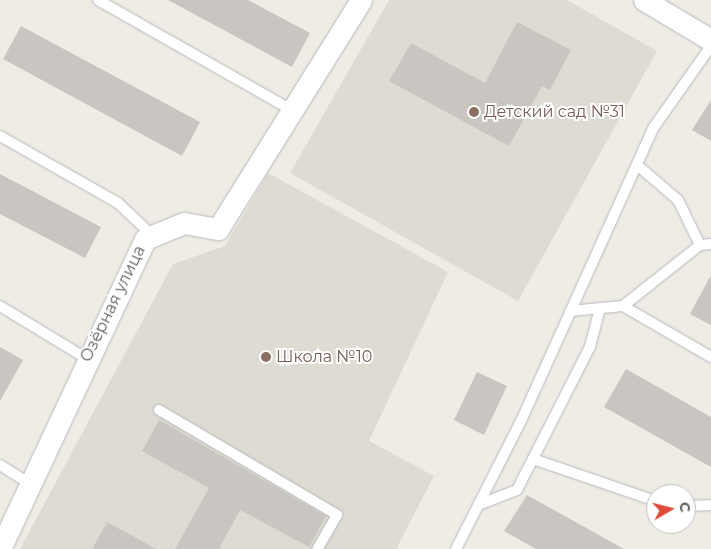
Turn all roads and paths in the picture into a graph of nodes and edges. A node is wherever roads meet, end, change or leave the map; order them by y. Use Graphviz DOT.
graph roads {
  1 [pos="98,0"];
  2 [pos="361,0"];
  3 [pos="644,0"];
  4 [pos="711,40"];
  5 [pos="711,46"];
  6 [pos="292,111"];
  7 [pos="0,136"];
  8 [pos="637,165"];
  9 [pos="152,236"];
  10 [pos="706,244"];
  11 [pos="0,306"];
  12 [pos="623,306"];
  13 [pos="600,308"];
  14 [pos="570,311"];
  15 [pos="711,358"];
  16 [pos="87,359"];
  17 [pos="159,410"];
  18 [pos="533,458"];
  19 [pos="0,465"];
  20 [pos="29,483"];
  21 [pos="646,498"];
  22 [pos="478,505"];
  23 [pos="711,505"];
  24 [pos="696,506"];
  25 [pos="0,549"];
  26 [pos="317,549"];
  27 [pos="456,549"];
  1 -- 6 [label="lane"];
  2 -- 6 [label="street, Озёрная улица"];
  3 -- 4 [label="street"];
  5 -- 8 [label="lane"];
  6 -- 9 [label="street, Озёрная улица"];
  7 -- 9 [label="lane"];
  8 -- 10 [label="lane"];
  8 -- 14 [label="lane"];
  9 -- 16 [label="street, Озёрная улица"];
  10 -- 12 [label="lane"];
  11 -- 16 [label="lane"];
  12 -- 13 [label="lane"];
  12 -- 15 [label="lane"];
  13 -- 14 [label="lane"];
  13 -- 18 [label="lane"];
  14 -- 22 [label="lane"];
  16 -- 20 [label="street, Озёрная улица"];
  17 -- 26 [label="lane"];
  18 -- 21 [label="lane"];
  18 -- 22 [label="lane"];
  19 -- 20 [label="lane"];
  20 -- 25 [label="street, Озёрная улица"];
  22 -- 27 [label="lane"];
  23 -- 24 [label="lane"];
}
